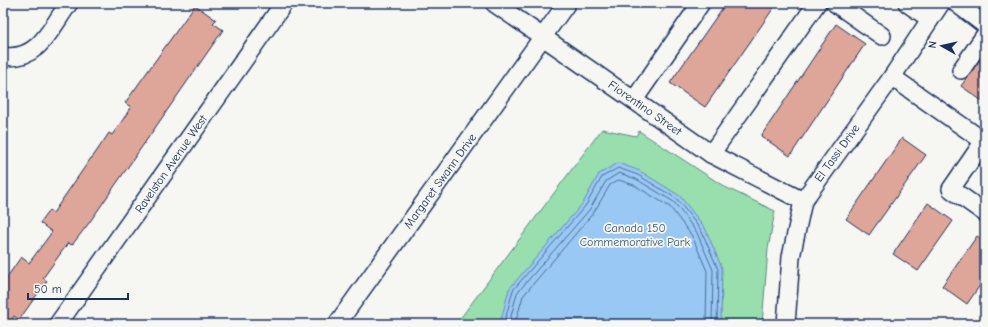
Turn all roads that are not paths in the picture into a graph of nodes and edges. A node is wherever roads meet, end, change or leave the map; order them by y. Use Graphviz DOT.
graph roads {
  1 [pos="69,3"];
  2 [pos="284,3"];
  3 [pos="494,3"];
  4 [pos="567,3"];
  5 [pos="701,3"];
  6 [pos="817,3"];
  7 [pos="834,3"];
  8 [pos="907,3"];
  9 [pos="941,3"];
  10 [pos="956,3"];
  11 [pos="930,19"];
  12 [pos="985,25"];
  13 [pos="985,35"];
  14 [pos="882,36"];
  15 [pos="542,38"];
  16 [pos="3,56"];
  17 [pos="961,70"];
  18 [pos="892,76"];
  19 [pos="634,100"];
  20 [pos="985,142"];
  21 [pos="711,154"];
  22 [pos="803,201"];
  23 [pos="985,213"];
  24 [pos="58,324"];
  25 [pos="337,324"];
  26 [pos="786,324"];
  1 -- 16 [label="street"];
  2 -- 24 [label="street, Ravelston Avenue West"];
  3 -- 15 [label="street, Fiorentino Street"];
  4 -- 15 [label="street, Margaret Swann Drive"];
  5 -- 19 [label="street"];
  6 -- 21 [label="street"];
  7 -- 14 [label="street"];
  8 -- 11 [label="street"];
  9 -- 11 [label="street, El Tassi Drive"];
  10 -- 12 [label="street"];
  11 -- 18 [label="street, El Tassi Drive"];
  13 -- 17 [label="street"];
  15 -- 19 [label="street, Fiorentino Street"];
  15 -- 25 [label="street, Margaret Swann Drive"];
  18 -- 20 [label="street"];
  18 -- 22 [label="street, El Tassi Drive"];
  19 -- 21 [label="street, Fiorentino Street"];
  20 -- 23 [label="street"];
  21 -- 22 [label="street, Fiorentino Street"];
  22 -- 26 [label="street, El Tassi Drive"];
}
